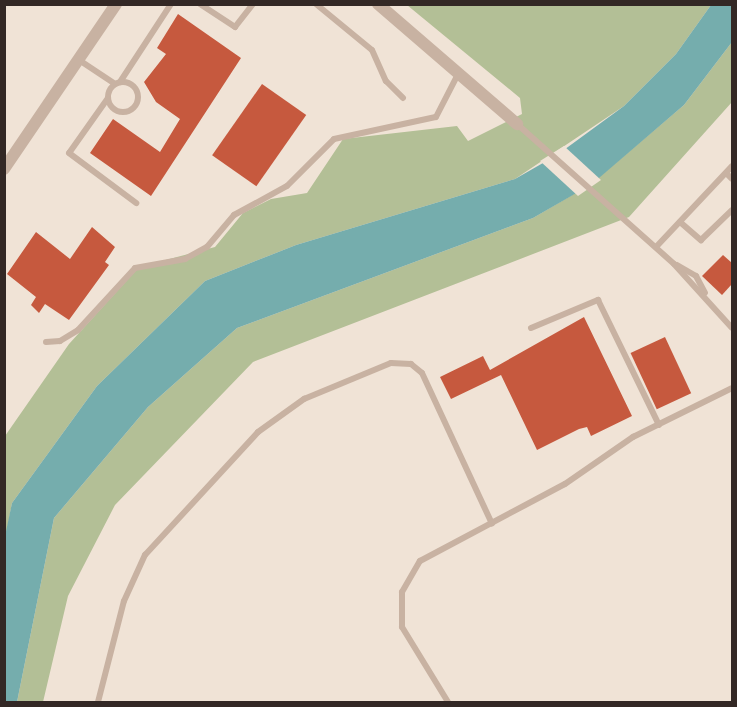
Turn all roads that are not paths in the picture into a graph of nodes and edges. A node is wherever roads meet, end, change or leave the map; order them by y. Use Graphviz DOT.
graph roads {
  1 [pos="116,4"];
  2 [pos="171,4"];
  3 [pos="316,4"];
  4 [pos="378,4"];
  5 [pos="252,5"];
  6 [pos="204,6"];
  7 [pos="79,60"];
  8 [pos="458,74"];
  9 [pos="117,83"];
  10 [pos="108,98"];
  11 [pos="403,98"];
  12 [pos="517,124"];
  13 [pos="732,166"];
  14 [pos="4,169"];
  15 [pos="726,173"];
  16 [pos="732,179"];
  17 [pos="136,202"];
  18 [pos="732,210"];
  19 [pos="680,222"];
  20 [pos="656,247"];
  21 [pos="674,264"];
  22 [pos="706,296"];
  23 [pos="531,327"];
  24 [pos="732,328"];
  25 [pos="46,342"];
  26 [pos="732,388"];
  27 [pos="658,425"];
  28 [pos="492,524"];
  29 [pos="98,702"];
  30 [pos="448,702"];
  1 -- 7 [label="street"];
  2 -- 9 [label="lane"];
  3 -- 11 [label="lane"];
  4 -- 8 [label="street"];
  5 -- 6 [label="lane"];
  7 -- 9 [label="lane"];
  7 -- 14 [label="street"];
  8 -- 12 [label="street"];
  8 -- 25 [label="lane"];
  9 -- 10 [label="lane"];
  9 -- 10 [label="lane"];
  10 -- 17 [label="lane"];
  12 -- 20 [label="lane"];
  13 -- 15 [label="lane"];
  15 -- 16 [label="lane"];
  15 -- 19 [label="lane"];
  18 -- 19 [label="lane"];
  19 -- 20 [label="lane"];
  20 -- 21 [label="lane"];
  21 -- 22 [label="lane"];
  21 -- 22 [label="lane"];
  22 -- 24 [label="lane"];
  23 -- 27 [label="lane"];
  26 -- 27 [label="lane"];
  27 -- 28 [label="lane"];
  28 -- 29 [label="lane"];
  28 -- 30 [label="lane"];
}
